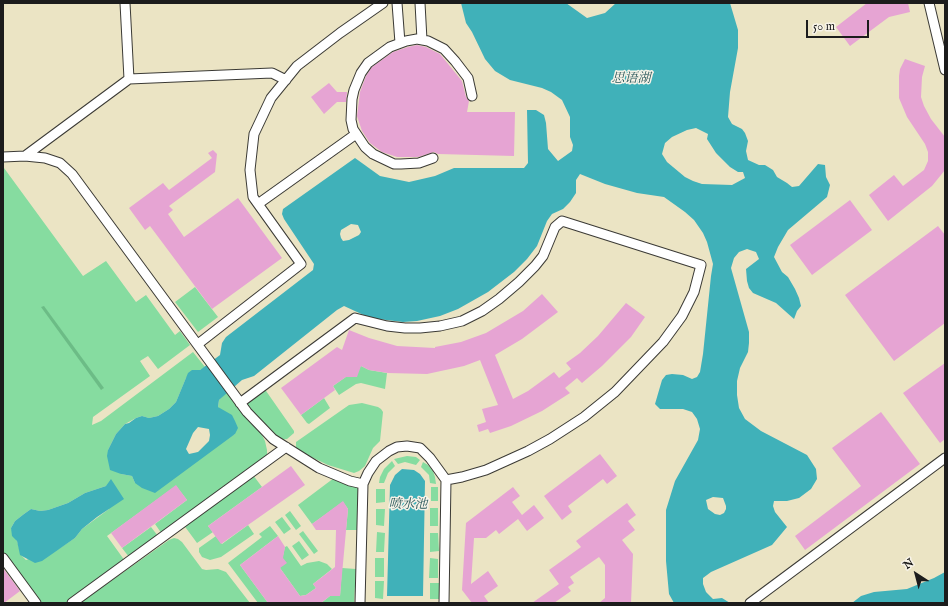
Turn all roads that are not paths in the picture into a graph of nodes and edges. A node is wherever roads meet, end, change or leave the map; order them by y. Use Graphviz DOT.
graph roads {
  1 [pos="125,3"];
  2 [pos="384,3"];
  3 [pos="397,3"];
  4 [pos="420,3"];
  5 [pos="929,3"];
  6 [pos="422,40"];
  7 [pos="400,43"];
  8 [pos="942,46"];
  9 [pos="945,70"];
  10 [pos="129,78"];
  11 [pos="286,80"];
  12 [pos="472,96"];
  13 [pos="356,134"];
  14 [pos="25,156"];
  15 [pos="3,157"];
  16 [pos="433,158"];
  17 [pos="258,204"];
  18 [pos="198,344"];
  19 [pos="240,403"];
  20 [pos="286,447"];
  21 [pos="945,458"];
  22 [pos="446,480"];
  23 [pos="363,484"];
  24 [pos="3,558"];
  25 [pos="36,603"];
  26 [pos="72,603"];
  27 [pos="360,603"];
  28 [pos="444,603"];
  29 [pos="750,603"];
  1 -- 10 [label="street"];
  2 -- 11 [label="street"];
  3 -- 7 [label="street"];
  4 -- 6 [label="street"];
  5 -- 8 [label="street"];
  6 -- 7 [label="street"];
  6 -- 12 [label="street"];
  7 -- 13 [label="street"];
  8 -- 9 [label="street"];
  10 -- 11 [label="street"];
  10 -- 14 [label="street"];
  11 -- 17 [label="street"];
  13 -- 16 [label="street"];
  13 -- 17 [label="street"];
  14 -- 15 [label="street"];
  14 -- 18 [label="street"];
  17 -- 18 [label="street"];
  18 -- 19 [label="street"];
  19 -- 20 [label="street"];
  19 -- 22 [label="street"];
  20 -- 23 [label="street"];
  20 -- 26 [label="street"];
  21 -- 29 [label="street"];
  22 -- 23 [label="street"];
  22 -- 28 [label="street"];
  23 -- 27 [label="street"];
  24 -- 25 [label="street"];
}
